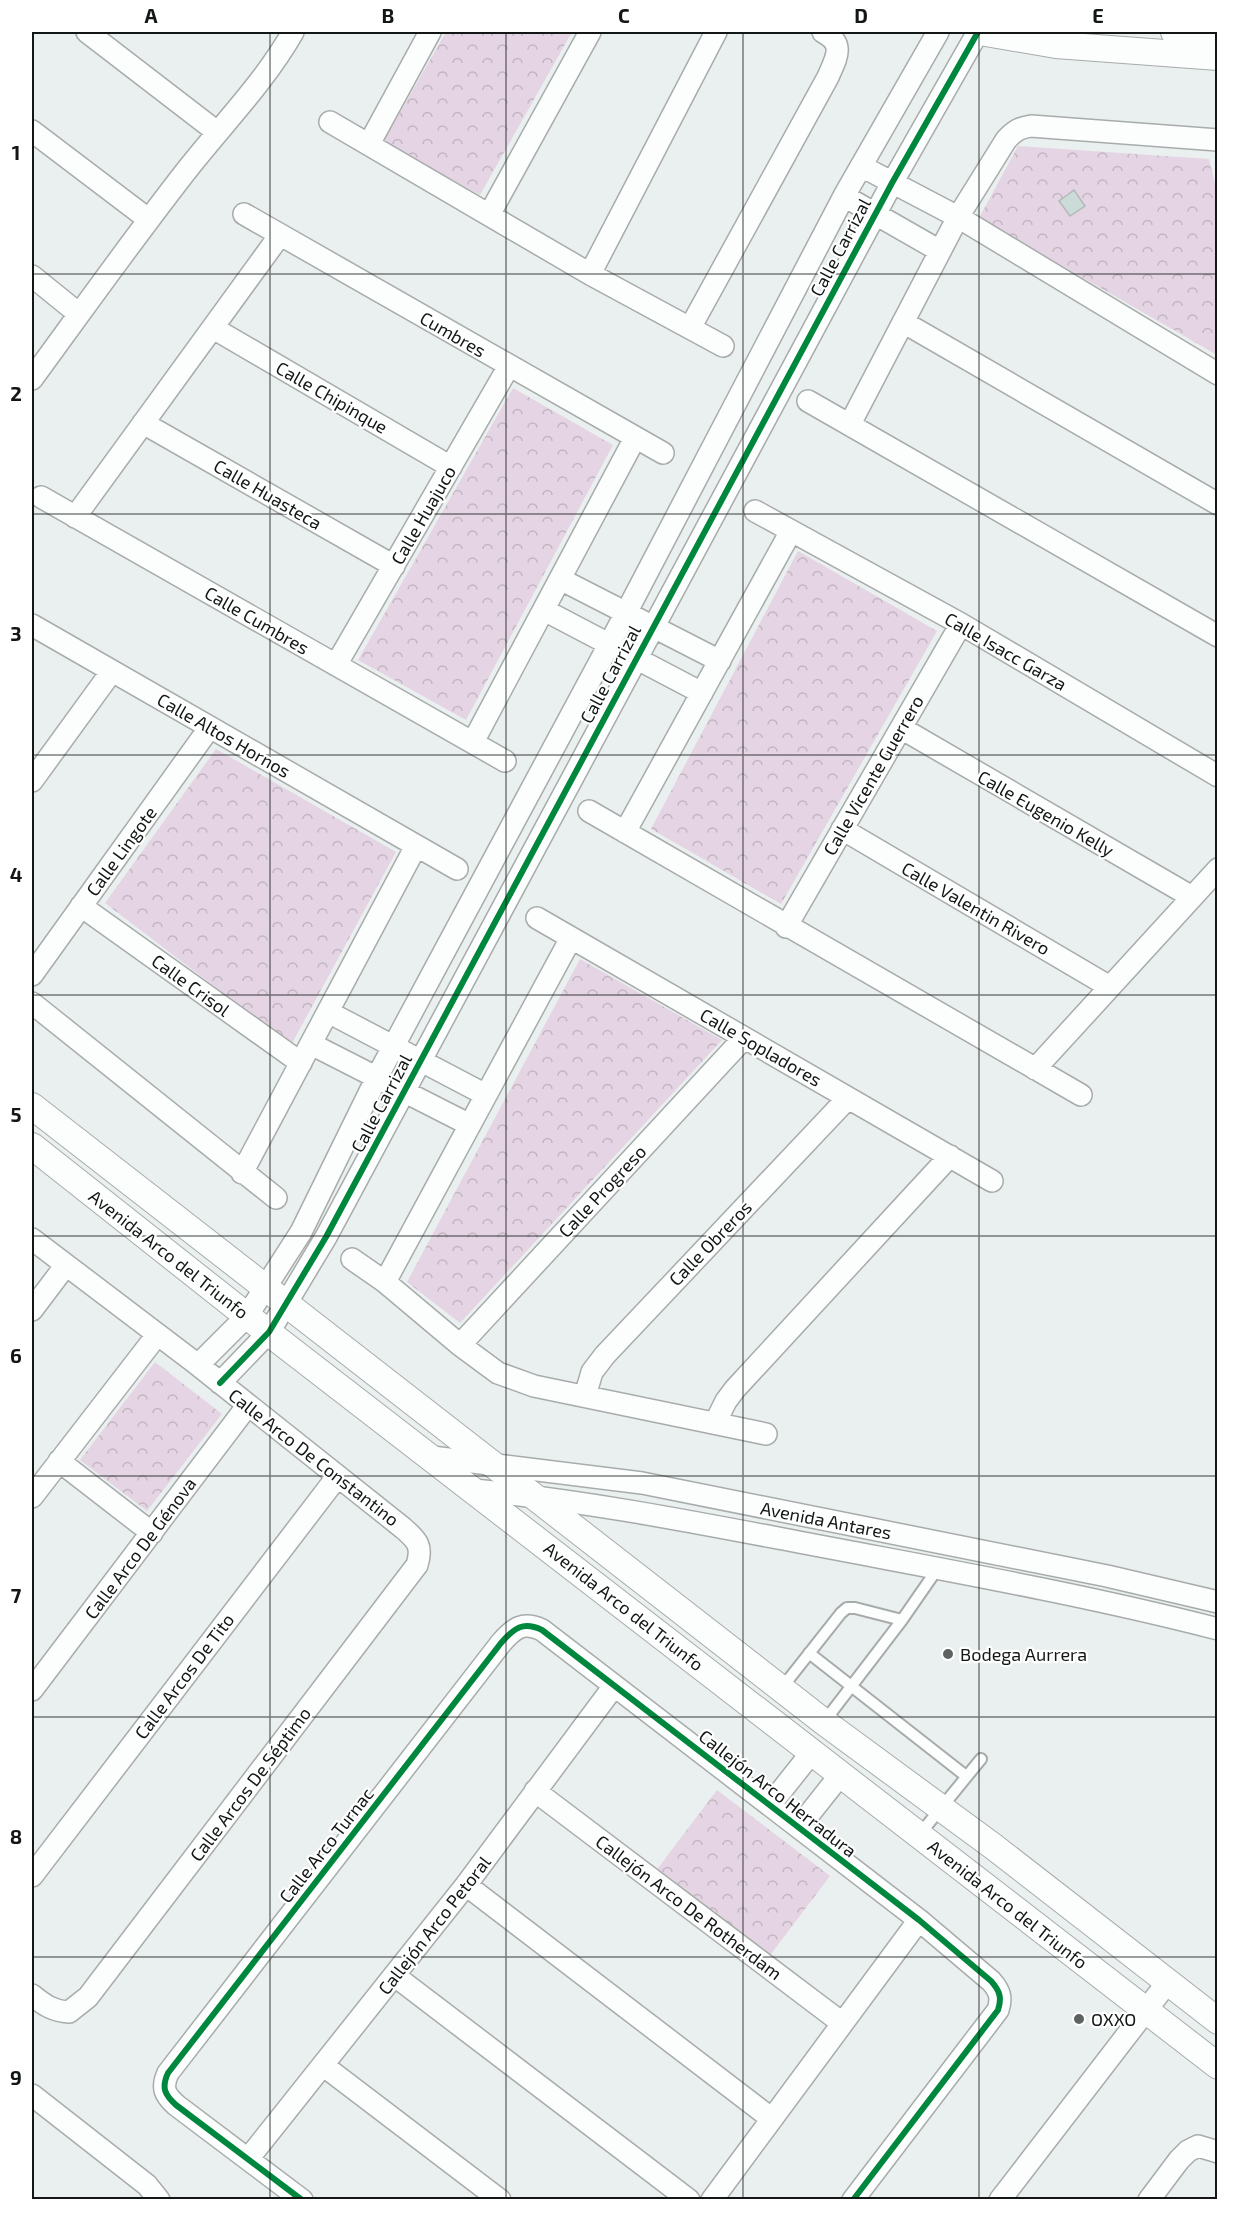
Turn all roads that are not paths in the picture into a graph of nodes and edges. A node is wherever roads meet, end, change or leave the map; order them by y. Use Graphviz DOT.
graph roads {
  1 [pos="87,32"];
  2 [pos="293,32"];
  3 [pos="430,32"];
  4 [pos="590,32"];
  5 [pos="716,32"];
  6 [pos="823,32"];
  7 [pos="938,32"];
  8 [pos="979,32"];
  9 [pos="1174,32"];
  10 [pos="1218,35"];
  11 [pos="1218,57"];
  12 [pos="330,122"];
  13 [pos="32,131"];
  14 [pos="217,132"];
  15 [pos="1218,140"];
  16 [pos="369,144"];
  17 [pos="861,166"];
  18 [pos="892,183"];
  19 [pos="844,196"];
  20 [pos="244,214"];
  21 [pos="875,214"];
  22 [pos="489,215"];
  23 [pos="958,217"];
  24 [pos="148,219"];
  25 [pos="280,235"];
  26 [pos="940,251"];
  27 [pos="590,274"];
  28 [pos="32,276"];
  29 [pos="79,314"];
  30 [pos="903,322"];
  31 [pos="213,328"];
  32 [pos="690,328"];
  33 [pos="723,346"];
  34 [pos="509,366"];
  35 [pos="1218,374"];
  36 [pos="32,380"];
  37 [pos="808,401"];
  38 [pos="143,423"];
  39 [pos="850,424"];
  40 [pos="635,438"];
  41 [pos="663,453"];
  42 [pos="451,467"];
  43 [pos="41,497"];
  44 [pos="1218,504"];
  45 [pos="754,511"];
  46 [pos="75,517"];
  47 [pos="791,531"];
  48 [pos="393,566"];
  49 [pos="560,579"];
  50 [pos="543,610"];
  51 [pos="626,613"];
  52 [pos="961,624"];
  53 [pos="32,625"];
  54 [pos="652,626"];
  55 [pos="1218,636"];
  56 [pos="610,644"];
  57 [pos="636,658"];
  58 [pos="720,661"];
  59 [pos="336,665"];
  60 [pos="112,671"];
  61 [pos="702,693"];
  62 [pos="210,727"];
  63 [pos="901,728"];
  64 [pos="473,742"];
  65 [pos="505,761"];
  66 [pos="1218,776"];
  67 [pos="32,781"];
  68 [pos="589,811"];
  69 [pos="842,829"];
  70 [pos="625,832"];
  71 [pos="416,846"];
  72 [pos="456,869"];
  73 [pos="1218,869"];
  74 [pos="1192,897"];
  75 [pos="81,906"];
  76 [pos="537,918"];
  77 [pos="786,927"];
  78 [pos="571,938"];
  79 [pos="32,975"];
  80 [pos="1110,987"];
  81 [pos="32,1003"];
  82 [pos="328,1012"];
  83 [pos="744,1038"];
  84 [pos="311,1044"];
  85 [pos="394,1046"];
  86 [pos="421,1060"];
  87 [pos="301,1063"];
  88 [pos="1035,1069"];
  89 [pos="377,1077"];
  90 [pos="404,1091"];
  91 [pos="486,1095"];
  92 [pos="1081,1095"];
  93 [pos="848,1098"];
  94 [pos="32,1106"];
  95 [pos="470,1125"];
  96 [pos="32,1146"];
  97 [pos="950,1156"];
  98 [pos="242,1173"];
  99 [pos="992,1181"];
  100 [pos="276,1198"];
  101 [pos="32,1239"];
  102 [pos="352,1258"];
  103 [pos="66,1265"];
  104 [pos="385,1282"];
  105 [pos="277,1296"];
  106 [pos="32,1310"];
  107 [pos="247,1316"];
  108 [pos="269,1332"];
  109 [pos="157,1335"];
  110 [pos="460,1345"];
  111 [pos="198,1365"];
  112 [pos="220,1383"];
  113 [pos="585,1396"];
  114 [pos="248,1405"];
  115 [pos="715,1423"];
  116 [pos="766,1434"];
  117 [pos="432,1457"];
  118 [pos="59,1461"];
  119 [pos="490,1463"];
  120 [pos="337,1477"];
  121 [pos="474,1490"];
  122 [pos="531,1495"];
  123 [pos="32,1497"];
  124 [pos="152,1533"];
  125 [pos="420,1548"];
  126 [pos="938,1568"];
  127 [pos="1218,1602"];
  128 [pos="902,1620"];
  129 [pos="522,1626"];
  130 [pos="1218,1629"];
  131 [pos="809,1653"];
  132 [pos="614,1686"];
  133 [pos="852,1686"];
  134 [pos="781,1689"];
  135 [pos="32,1690"];
  136 [pos="824,1722"];
  137 [pos="812,1752"];
  138 [pos="981,1759"];
  139 [pos="841,1774"];
  140 [pos="966,1776"];
  141 [pos="535,1791"];
  142 [pos="770,1805"];
  143 [pos="940,1808"];
  144 [pos="799,1827"];
  145 [pos="919,1835"];
  146 [pos="32,1876"];
  147 [pos="466,1885"];
  148 [pos="919,1920"];
  149 [pos="395,1976"];
  150 [pos="1167,1983"];
  151 [pos="32,1995"];
  152 [pos="1146,2011"];
  153 [pos="1218,2021"];
  154 [pos="842,2024"];
  155 [pos="324,2066"];
  156 [pos="1218,2066"];
  157 [pos="32,2095"];
  158 [pos="772,2119"];
  159 [pos="1208,2149"];
  160 [pos="248,2159"];
  161 [pos="159,2199"];
  162 [pos="302,2199"];
  163 [pos="500,2199"];
  164 [pos="689,2199"];
  165 [pos="712,2199"];
  166 [pos="854,2199"];
  167 [pos="1000,2199"];
  168 [pos="1149,2199"];
  1 -- 14 [label="street"];
  2 -- 14 [label="street"];
  3 -- 16 [label="street"];
  4 -- 22 [label="street"];
  5 -- 27 [label="street"];
  6 -- 32 [label="street"];
  7 -- 17 [label="street, Calle Carrizal"];
  8 -- 11 [label="street"];
  8 -- 18 [label="street, Calle Carrizal"];
  9 -- 10 [label="street"];
  12 -- 16 [label="street"];
  13 -- 24 [label="street"];
  14 -- 24 [label="street"];
  15 -- 23 [label="street"];
  16 -- 22 [label="street"];
  17 -- 18 [label="street"];
  17 -- 19 [label="street, Calle Carrizal"];
  18 -- 21 [label="street, Calle Carrizal"];
  18 -- 23 [label="street"];
  19 -- 21 [label="street"];
  19 -- 51 [label="street, Calle Carrizal"];
  20 -- 25 [label="street, Cumbres"];
  21 -- 26 [label="street"];
  21 -- 54 [label="street, Calle Carrizal"];
  22 -- 27 [label="street"];
  23 -- 26 [label="street"];
  23 -- 35 [label="street"];
  24 -- 29 [label="street"];
  25 -- 31 [label="street"];
  25 -- 34 [label="street, Cumbres"];
  26 -- 30 [label="street"];
  27 -- 32 [label="street"];
  28 -- 29 [label="street"];
  29 -- 36 [label="street"];
  30 -- 39 [label="street"];
  30 -- 44 [label="street"];
  31 -- 38 [label="street"];
  31 -- 42 [label="street, Calle Chipinque"];
  32 -- 33 [label="street"];
  34 -- 40 [label="street, Cumbres"];
  34 -- 42 [label="street, Calle Huajuco"];
  37 -- 39 [label="street"];
  38 -- 46 [label="street"];
  38 -- 48 [label="street, Calle Huasteca"];
  39 -- 55 [label="street"];
  40 -- 41 [label="street, Cumbres"];
  40 -- 49 [label="street"];
  42 -- 48 [label="street, Calle Huajuco"];
  43 -- 46 [label="street, Calle Cumbres"];
  45 -- 47 [label="street, Calle Isacc Garza"];
  46 -- 59 [label="street, Calle Cumbres"];
  47 -- 52 [label="street, Calle Isacc Garza"];
  47 -- 58 [label="street"];
  48 -- 59 [label="street, Calle Huajuco"];
  49 -- 50 [label="street"];
  49 -- 51 [label="street"];
  50 -- 56 [label="street"];
  50 -- 64 [label="street"];
  51 -- 54 [label="street"];
  51 -- 56 [label="street, Calle Carrizal"];
  52 -- 63 [label="street, Calle Vicente Guerrero"];
  52 -- 66 [label="street, Calle Isacc Garza"];
  53 -- 60 [label="street, Calle Altos Hornos"];
  54 -- 57 [label="street, Calle Carrizal"];
  54 -- 58 [label="street"];
  56 -- 57 [label="street"];
  56 -- 85 [label="street, Calle Carrizal"];
  57 -- 61 [label="street"];
  57 -- 86 [label="street, Calle Carrizal"];
  58 -- 61 [label="street"];
  59 -- 64 [label="street, Calle Cumbres"];
  60 -- 62 [label="street, Calle Altos Hornos"];
  60 -- 67 [label="street"];
  61 -- 70 [label="street"];
  62 -- 71 [label="street, Calle Altos Hornos"];
  62 -- 75 [label="street, Calle Lingote"];
  63 -- 69 [label="street, Calle Vicente Guerrero"];
  63 -- 74 [label="street, Calle Eugenio Kelly"];
  64 -- 65 [label="street, Calle Cumbres"];
  68 -- 70 [label="street"];
  69 -- 77 [label="street, Calle Vicente Guerrero"];
  69 -- 80 [label="street, Calle Valentin Rivero"];
  70 -- 77 [label="street"];
  71 -- 72 [label="street, Calle Altos Hornos"];
  71 -- 82 [label="street"];
  73 -- 74 [label="street"];
  74 -- 80 [label="street"];
  75 -- 79 [label="street, Calle Lingote"];
  75 -- 87 [label="street, Calle Crisol"];
  76 -- 78 [label="street, Calle Sopladores"];
  77 -- 88 [label="street"];
  78 -- 83 [label="street, Calle Sopladores"];
  78 -- 91 [label="street"];
  80 -- 88 [label="street"];
  81 -- 98 [label="street"];
  82 -- 84 [label="street"];
  82 -- 85 [label="street"];
  83 -- 93 [label="street, Calle Sopladores"];
  83 -- 110 [label="street, Calle Progreso"];
  84 -- 87 [label="street"];
  84 -- 89 [label="street"];
  85 -- 86 [label="street"];
  85 -- 89 [label="street, Calle Carrizal"];
  86 -- 90 [label="street, Calle Carrizal"];
  86 -- 91 [label="street"];
  87 -- 98 [label="street"];
  88 -- 92 [label="street"];
  89 -- 90 [label="street"];
  89 -- 105 [label="street, Calle Carrizal"];
  90 -- 95 [label="street"];
  90 -- 105 [label="street, Calle Carrizal"];
  91 -- 95 [label="street"];
  93 -- 97 [label="street, Calle Sopladores"];
  93 -- 113 [label="street, Calle Obreros"];
  94 -- 105 [label="street, Avenida Arco del Triunfo"];
  95 -- 104 [label="street"];
  96 -- 107 [label="street, Avenida Arco del Triunfo"];
  97 -- 99 [label="street, Calle Sopladores"];
  97 -- 115 [label="street"];
  98 -- 100 [label="street"];
  101 -- 103 [label="street, Calle Arco De Constantino"];
  102 -- 104 [label="street"];
  103 -- 106 [label="street"];
  103 -- 109 [label="street, Calle Arco De Constantino"];
  104 -- 110 [label="street"];
  105 -- 107 [label="street, Calle Carrizal"];
  105 -- 108 [label="street, Calle Carrizal"];
  105 -- 119 [label="street, Avenida Arco del Triunfo"];
  107 -- 108 [label="street, Avenida Arco del Triunfo"];
  107 -- 111 [label="street, Calle Carrizal"];
  108 -- 112 [label="street, Calle Carrizal"];
  108 -- 117 [label="street, Avenida Arco del Triunfo"];
  109 -- 111 [label="street, Calle Arco De Constantino"];
  109 -- 118 [label="street"];
  110 -- 113 [label="street"];
  111 -- 112 [label="street, Calle Arco De Constantino"];
  112 -- 114 [label="street, Calle Arco De Constantino"];
  113 -- 115 [label="street"];
  114 -- 120 [label="street, Calle Arco De Constantino"];
  114 -- 124 [label="street, Calle Arco De Génova"];
  115 -- 116 [label="street"];
  117 -- 119 [label="street, Avenida Antares"];
  117 -- 121 [label="street, Avenida Arco del Triunfo"];
  118 -- 123 [label="street"];
  118 -- 124 [label="street"];
  119 -- 122 [label="street, Avenida Arco del Triunfo"];
  119 -- 127 [label="street, Avenida Antares"];
  120 -- 125 [label="street, Calle Arco De Constantino"];
  120 -- 146 [label="street, Calle Arcos De Tito"];
  121 -- 122 [label="street, Avenida Antares"];
  121 -- 137 [label="street, Avenida Arco del Triunfo"];
  122 -- 126 [label="street, Avenida Antares"];
  122 -- 134 [label="street, Avenida Arco del Triunfo"];
  124 -- 135 [label="street, Calle Arco De Génova"];
  125 -- 151 [label="street, Calle Arcos De Séptimo"];
  126 -- 128 [label="lane"];
  126 -- 130 [label="street, Avenida Antares"];
  128 -- 131 [label="lane"];
  128 -- 133 [label="lane"];
  129 -- 132 [label="street, Callejón Arco Herradura"];
  129 -- 160 [label="street, Calle Arco Turnac"];
  131 -- 133 [label="lane"];
  131 -- 134 [label="lane"];
  132 -- 141 [label="street, Callejón Arco Petoral"];
  132 -- 142 [label="street, Callejón Arco Herradura"];
  133 -- 136 [label="lane"];
  133 -- 140 [label="lane"];
  134 -- 136 [label="street, Avenida Arco del Triunfo"];
  136 -- 143 [label="street, Avenida Arco del Triunfo"];
  137 -- 139 [label="street, Avenida Arco del Triunfo"];
  137 -- 142 [label="street"];
  138 -- 140 [label="lane"];
  139 -- 144 [label="street"];
  139 -- 145 [label="street, Avenida Arco del Triunfo"];
  140 -- 143 [label="lane"];
  141 -- 147 [label="street, Callejón Arco Petoral"];
  141 -- 154 [label="street, Callejón Arco De Rotherdam"];
  142 -- 144 [label="street, Callejón Arco Herradura"];
  143 -- 145 [label="lane"];
  143 -- 150 [label="street, Avenida Arco del Triunfo"];
  144 -- 148 [label="street, Callejón Arco Herradura"];
  145 -- 152 [label="street, Avenida Arco del Triunfo"];
  147 -- 149 [label="street, Callejón Arco Petoral"];
  147 -- 158 [label="street"];
  148 -- 154 [label="street"];
  148 -- 166 [label="street, Callejón Arco Herradura"];
  149 -- 155 [label="street, Callejón Arco Petoral"];
  149 -- 164 [label="street"];
  150 -- 152 [label="street"];
  150 -- 153 [label="street, Avenida Arco del Triunfo"];
  152 -- 156 [label="street, Avenida Arco del Triunfo"];
  152 -- 167 [label="street"];
  154 -- 158 [label="street"];
  155 -- 160 [label="street, Callejón Arco Petoral"];
  155 -- 163 [label="street"];
  157 -- 161 [label="street"];
  158 -- 165 [label="street"];
  159 -- 168 [label="street"];
  160 -- 162 [label="street"];
}
